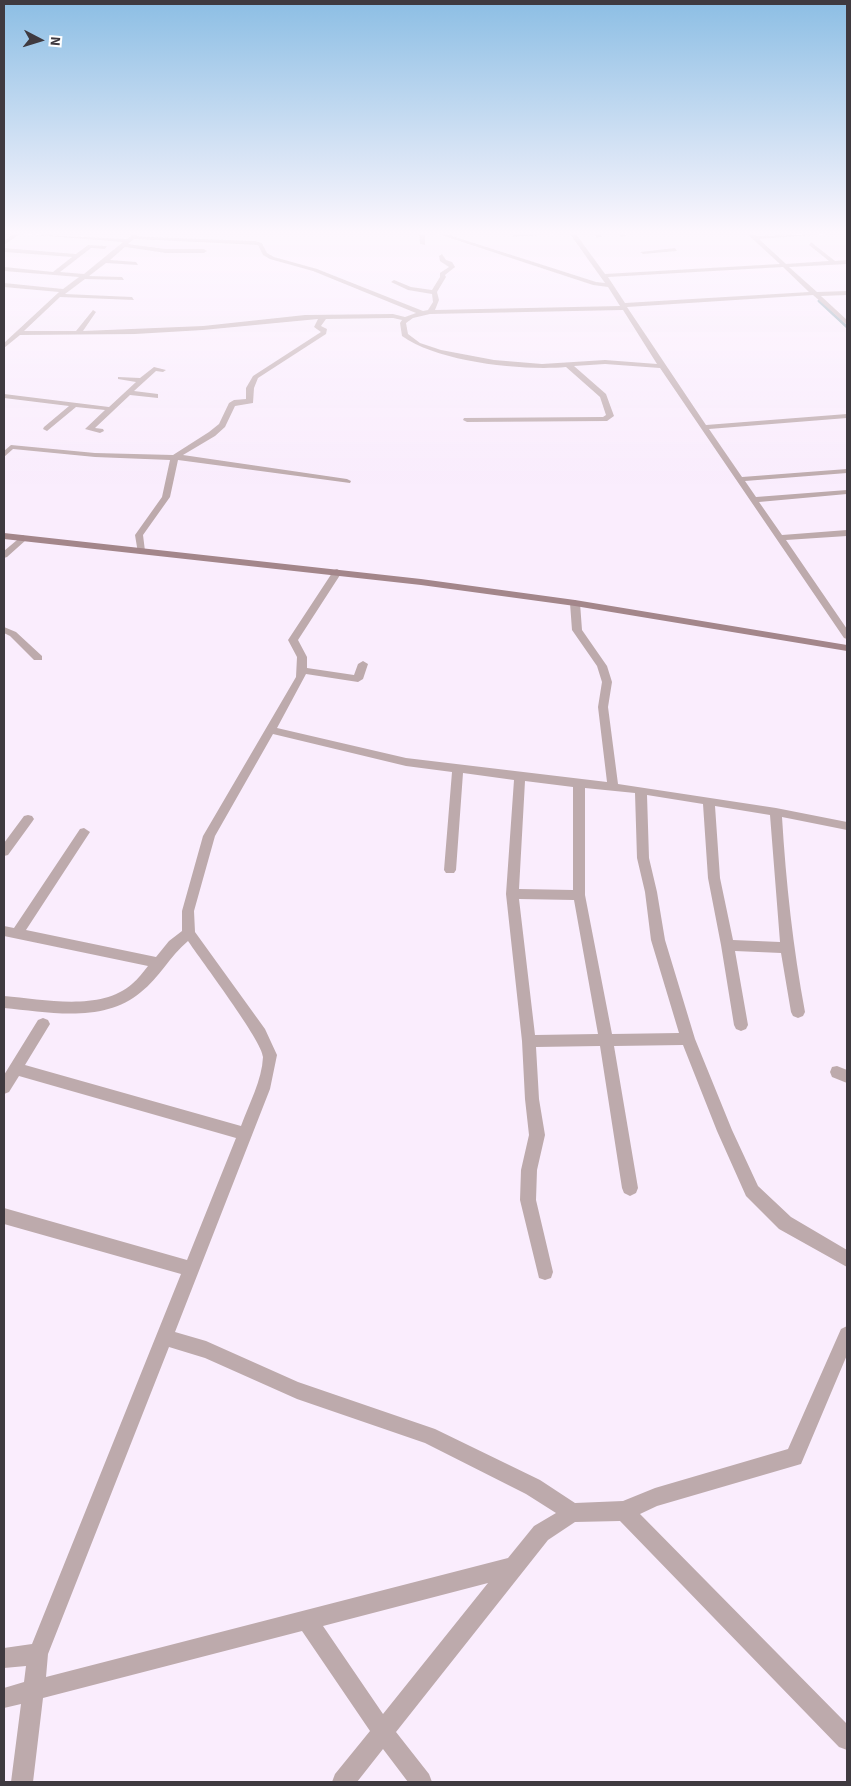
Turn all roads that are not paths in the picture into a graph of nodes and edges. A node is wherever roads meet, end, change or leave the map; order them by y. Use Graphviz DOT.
graph roads {
  1 [pos="35,317"];
  2 [pos="89,317"];
  3 [pos="301,317"];
  4 [pos="324,317"];
  5 [pos="398,317"];
  6 [pos="410,317"];
  7 [pos="630,317"];
  8 [pos="406,319"];
  9 [pos="18,333"];
  10 [pos="78,333"];
  11 [pos="4,346"];
  12 [pos="567,364"];
  13 [pos="662,366"];
  14 [pos="163,370"];
  15 [pos="120,378"];
  16 [pos="142,380"];
  17 [pos="130,392"];
  18 [pos="4,396"];
  19 [pos="155,396"];
  20 [pos="74,404"];
  21 [pos="111,409"];
  22 [pos="847,416"];
  23 [pos="467,420"];
  24 [pos="705,427"];
  25 [pos="47,429"];
  26 [pos="100,431"];
  27 [pos="7,447"];
  28 [pos="4,455"];
  29 [pos="174,458"];
  30 [pos="847,471"];
  31 [pos="741,479"];
  32 [pos="347,482"];
  33 [pos="847,492"];
  34 [pos="754,500"];
  35 [pos="847,533"];
  36 [pos="4,536"];
  37 [pos="23,538"];
  38 [pos="780,538"];
  39 [pos="141,551"];
  40 [pos="4,555"];
  41 [pos="337,572"];
  42 [pos="575,603"];
  43 [pos="4,630"];
  44 [pos="847,636"];
  45 [pos="847,648"];
  46 [pos="38,658"];
  47 [pos="363,664"];
  48 [pos="302,670"];
  49 [pos="272,730"];
  50 [pos="458,769"];
  51 [pos="520,777"];
  52 [pos="579,784"];
  53 [pos="614,788"];
  54 [pos="641,790"];
  55 [pos="709,801"];
  56 [pos="776,812"];
  57 [pos="28,819"];
  58 [pos="847,826"];
  59 [pos="84,832"];
  60 [pos="4,852"];
  61 [pos="450,870"];
  62 [pos="512,894"];
  63 [pos="579,895"];
  64 [pos="10,932"];
  65 [pos="189,932"];
  66 [pos="728,945"];
  67 [pos="787,948"];
  68 [pos="158,962"];
  69 [pos="4,1002"];
  70 [pos="798,1012"];
  71 [pos="43,1024"];
  72 [pos="741,1025"];
  73 [pos="606,1039"];
  74 [pos="688,1039"];
  75 [pos="530,1041"];
  76 [pos="16,1069"];
  77 [pos="4,1087"];
  78 [pos="245,1134"];
  79 [pos="630,1188"];
  80 [pos="4,1216"];
  81 [pos="847,1259"];
  82 [pos="190,1269"];
  83 [pos="545,1272"];
  84 [pos="847,1335"];
  85 [pos="164,1336"];
  86 [pos="624,1511"];
  87 [pos="573,1513"];
  88 [pos="513,1567"];
  89 [pos="307,1621"];
  90 [pos="38,1654"];
  91 [pos="4,1658"];
  92 [pos="32,1690"];
  93 [pos="4,1698"];
  94 [pos="383,1732"];
  95 [pos="847,1739"];
  96 [pos="22,1782"];
  97 [pos="344,1782"];
  98 [pos="421,1782"];
  1 -- 9 [label="street"];
  2 -- 10 [label="street"];
  3 -- 10 [label="street"];
  4 -- 29 [label="street"];
  5 -- 8 [label="street"];
  6 -- 8 [label="street"];
  7 -- 13 [label="street"];
  8 -- 12 [label="street"];
  9 -- 10 [label="street"];
  9 -- 11 [label="street"];
  12 -- 13 [label="street"];
  12 -- 23 [label="street"];
  13 -- 24 [label="street"];
  14 -- 16 [label="street"];
  15 -- 16 [label="street"];
  16 -- 17 [label="street"];
  17 -- 19 [label="street"];
  17 -- 21 [label="street"];
  18 -- 20 [label="street"];
  20 -- 21 [label="street"];
  20 -- 25 [label="street"];
  21 -- 26 [label="street"];
  22 -- 24 [label="street"];
  24 -- 31 [label="street"];
  27 -- 28 [label="street"];
  27 -- 29 [label="street"];
  29 -- 32 [label="street"];
  29 -- 39 [label="street"];
  30 -- 31 [label="street"];
  31 -- 34 [label="street"];
  33 -- 34 [label="street"];
  34 -- 38 [label="street"];
  35 -- 38 [label="street"];
  36 -- 37 [label="street"];
  37 -- 39 [label="street"];
  37 -- 40 [label="street"];
  38 -- 44 [label="street"];
  39 -- 41 [label="street"];
  41 -- 42 [label="street"];
  41 -- 48 [label="street"];
  42 -- 45 [label="street"];
  42 -- 53 [label="street"];
  43 -- 46 [label="street"];
  47 -- 48 [label="street"];
  48 -- 49 [label="street"];
  49 -- 50 [label="street"];
  49 -- 65 [label="street"];
  50 -- 51 [label="street"];
  50 -- 61 [label="street"];
  51 -- 52 [label="street"];
  51 -- 62 [label="street"];
  52 -- 53 [label="street"];
  52 -- 63 [label="street"];
  53 -- 54 [label="street"];
  54 -- 55 [label="street"];
  54 -- 74 [label="street"];
  55 -- 56 [label="street"];
  55 -- 66 [label="street"];
  56 -- 58 [label="street"];
  56 -- 67 [label="street"];
  57 -- 60 [label="street"];
  59 -- 64 [label="street"];
  62 -- 63 [label="street"];
  62 -- 75 [label="street"];
  63 -- 73 [label="street"];
  64 -- 68 [label="street"];
  65 -- 68 [label="street"];
  65 -- 78 [label="street"];
  66 -- 67 [label="street"];
  66 -- 72 [label="street"];
  67 -- 70 [label="street"];
  68 -- 69 [label="street"];
  71 -- 76 [label="street"];
  73 -- 74 [label="street"];
  73 -- 75 [label="street"];
  73 -- 79 [label="street"];
  74 -- 81 [label="street"];
  75 -- 83 [label="street"];
  76 -- 77 [label="street"];
  76 -- 78 [label="street"];
  78 -- 82 [label="street"];
  80 -- 82 [label="street"];
  82 -- 85 [label="street"];
  84 -- 86 [label="street"];
  85 -- 87 [label="street"];
  85 -- 90 [label="street"];
  86 -- 87 [label="street"];
  86 -- 95 [label="street"];
  87 -- 88 [label="street"];
  88 -- 89 [label="street"];
  88 -- 94 [label="street"];
  89 -- 92 [label="street"];
  89 -- 94 [label="street"];
  90 -- 91 [label="street"];
  90 -- 92 [label="street"];
  92 -- 93 [label="street"];
  92 -- 96 [label="street"];
  94 -- 97 [label="street"];
  94 -- 98 [label="street"];
}
